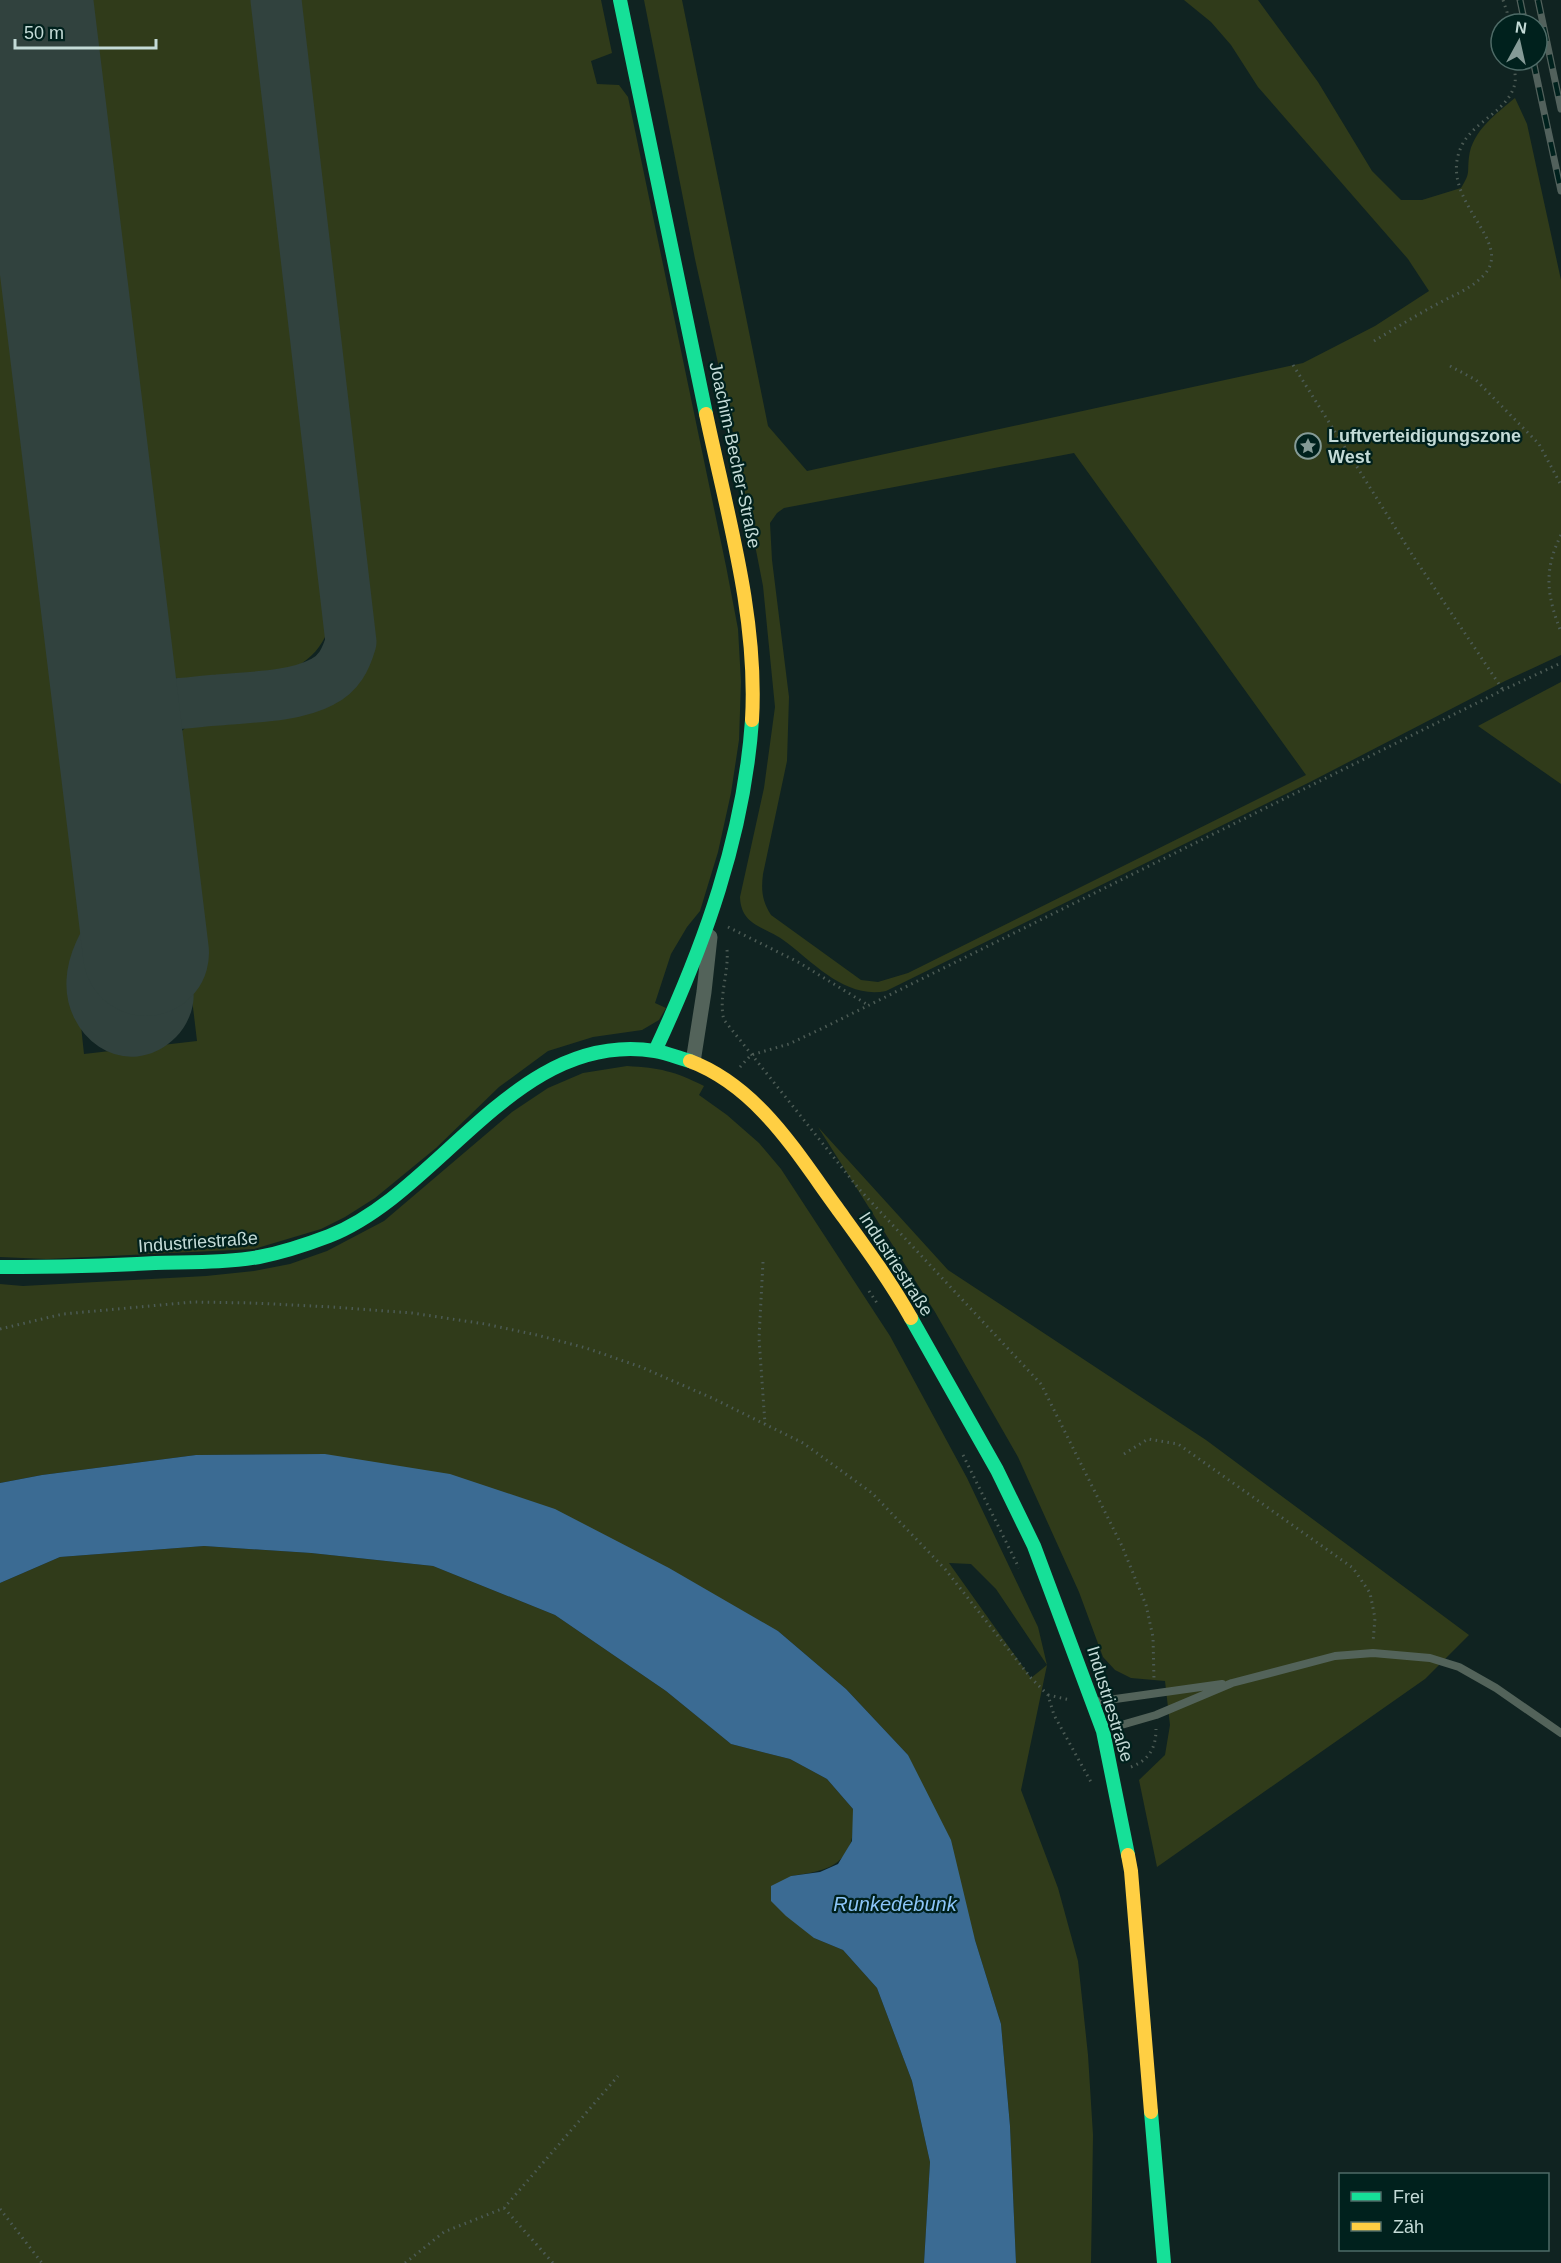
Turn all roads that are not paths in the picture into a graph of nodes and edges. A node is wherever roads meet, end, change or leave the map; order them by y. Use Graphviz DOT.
graph roads {
  1 [pos="620,0"];
  2 [pos="711,919"];
  3 [pos="656,1052"];
  4 [pos="693,1062"];
  5 [pos="0,1267"];
  6 [pos="1232,1683"];
  7 [pos="1093,1702"];
  8 [pos="1102,1731"];
  9 [pos="1561,1733"];
  10 [pos="1164,2263"];
  1 -- 2 [label="street, Joachim-Becher-Straße"];
  2 -- 3 [label="street, Joachim-Becher-Straße"];
  2 -- 4 [label="street, Joachim-Becher-Straße"];
  3 -- 4 [label="street, Industriestraße"];
  3 -- 5 [label="street, Industriestraße"];
  4 -- 7 [label="street, Industriestraße"];
  6 -- 7 [label="lane"];
  6 -- 8 [label="lane"];
  6 -- 9 [label="lane"];
  7 -- 8 [label="street, Industriestraße"];
  8 -- 10 [label="street, Industriestraße"];
}
